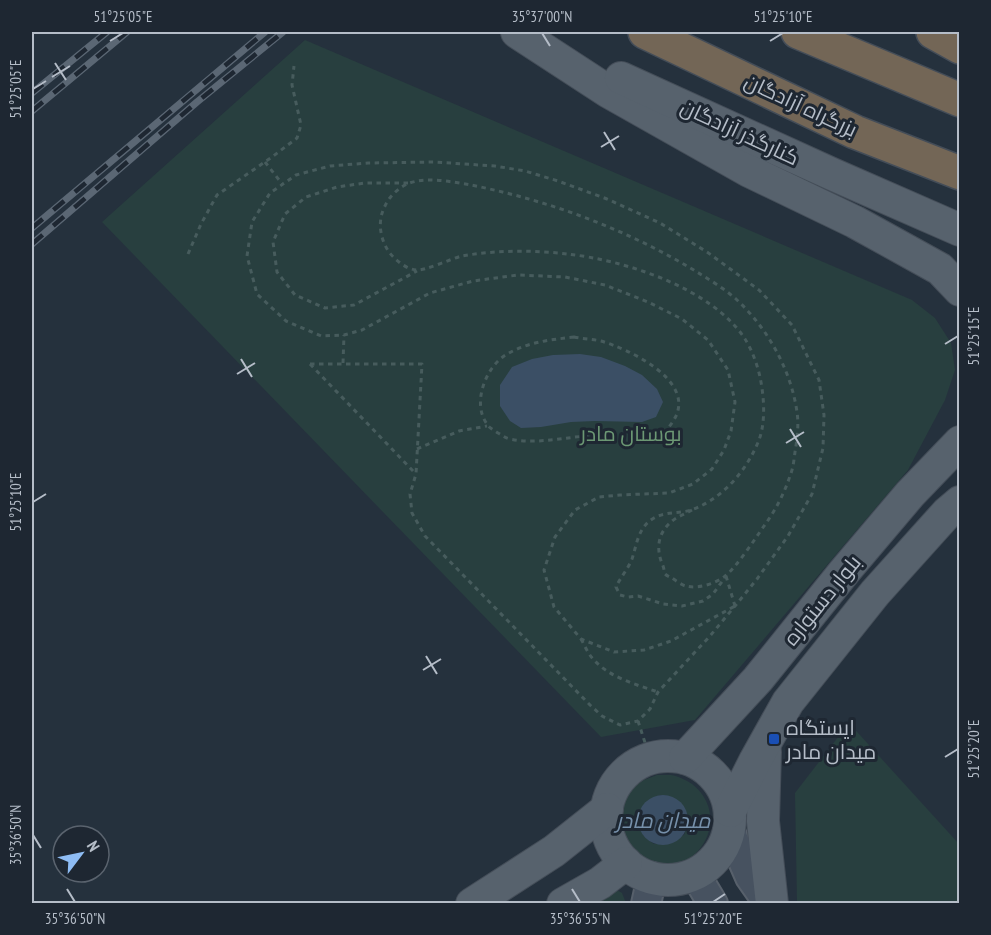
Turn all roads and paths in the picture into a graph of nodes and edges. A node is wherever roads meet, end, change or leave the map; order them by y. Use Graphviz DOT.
graph roads {
  1 [pos="517,32"];
  2 [pos="522,32"];
  3 [pos="645,32"];
  4 [pos="798,32"];
  5 [pos="933,32"];
  6 [pos="960,47"];
  7 [pos="294,66"];
  8 [pos="960,100"];
  9 [pos="265,162"];
  10 [pos="960,172"];
  11 [pos="409,183"];
  12 [pos="283,184"];
  13 [pos="960,230"];
  14 [pos="188,254"];
  15 [pos="418,270"];
  16 [pos="960,290"];
  17 [pos="344,335"];
  18 [pos="343,364"];
  19 [pos="487,426"];
  20 [pos="954,444"];
  21 [pos="417,449"];
  22 [pos="416,474"];
  23 [pos="955,507"];
  24 [pos="692,510"];
  25 [pos="726,576"];
  26 [pos="735,606"];
  27 [pos="581,639"];
  28 [pos="658,692"];
  29 [pos="741,696"];
  30 [pos="638,721"];
  31 [pos="770,734"];
  32 [pos="650,758"];
  33 [pos="685,758"];
  34 [pos="607,809"];
  35 [pos="730,820"];
  36 [pos="695,874"];
  37 [pos="641,881"];
  38 [pos="472,903"];
  39 [pos="563,903"];
  40 [pos="713,903"];
  41 [pos="770,903"];
  1 -- 16 [label="main road"];
  2 -- 13 [label="main road, کنارگذر آزادگان"];
  3 -- 10 [label="highway, بزرگراه آزادگان"];
  4 -- 8 [label="highway"];
  5 -- 6 [label="highway"];
  7 -- 9 [label="path"];
  9 -- 12 [label="path"];
  9 -- 14 [label="path"];
  11 -- 15 [label="path"];
  11 -- 15 [label="path"];
  11 -- 25 [label="path"];
  12 -- 17 [label="path"];
  12 -- 26 [label="path"];
  15 -- 24 [label="path"];
  17 -- 18 [label="path"];
  17 -- 27 [label="path"];
  18 -- 21 [label="path"];
  18 -- 22 [label="path"];
  19 -- 19 [label="path"];
  19 -- 21 [label="path"];
  20 -- 29 [label="main road, بلوار دستواره"];
  21 -- 22 [label="path"];
  22 -- 30 [label="path"];
  23 -- 31 [label="main road, بلوار دستواره"];
  24 -- 25 [label="path"];
  24 -- 25 [label="path"];
  25 -- 26 [label="path"];
  26 -- 27 [label="path"];
  26 -- 28 [label="path"];
  27 -- 28 [label="path"];
  28 -- 30 [label="path"];
  29 -- 31 [label="main road"];
  29 -- 33 [label="main road, بلوار دستواره"];
  30 -- 32 [label="path"];
  31 -- 35 [label="main road, بلوار دستواره"];
  31 -- 41 [label="main road"];
  32 -- 33 [label="main road"];
  32 -- 34 [label="main road"];
  33 -- 35 [label="main road"];
  34 -- 37 [label="main road"];
  34 -- 38 [label="main road"];
  35 -- 36 [label="main road"];
  35 -- 41 [label="main road"];
  36 -- 37 [label="main road"];
  36 -- 40 [label="main road"];
  37 -- 39 [label="main road"];
}
